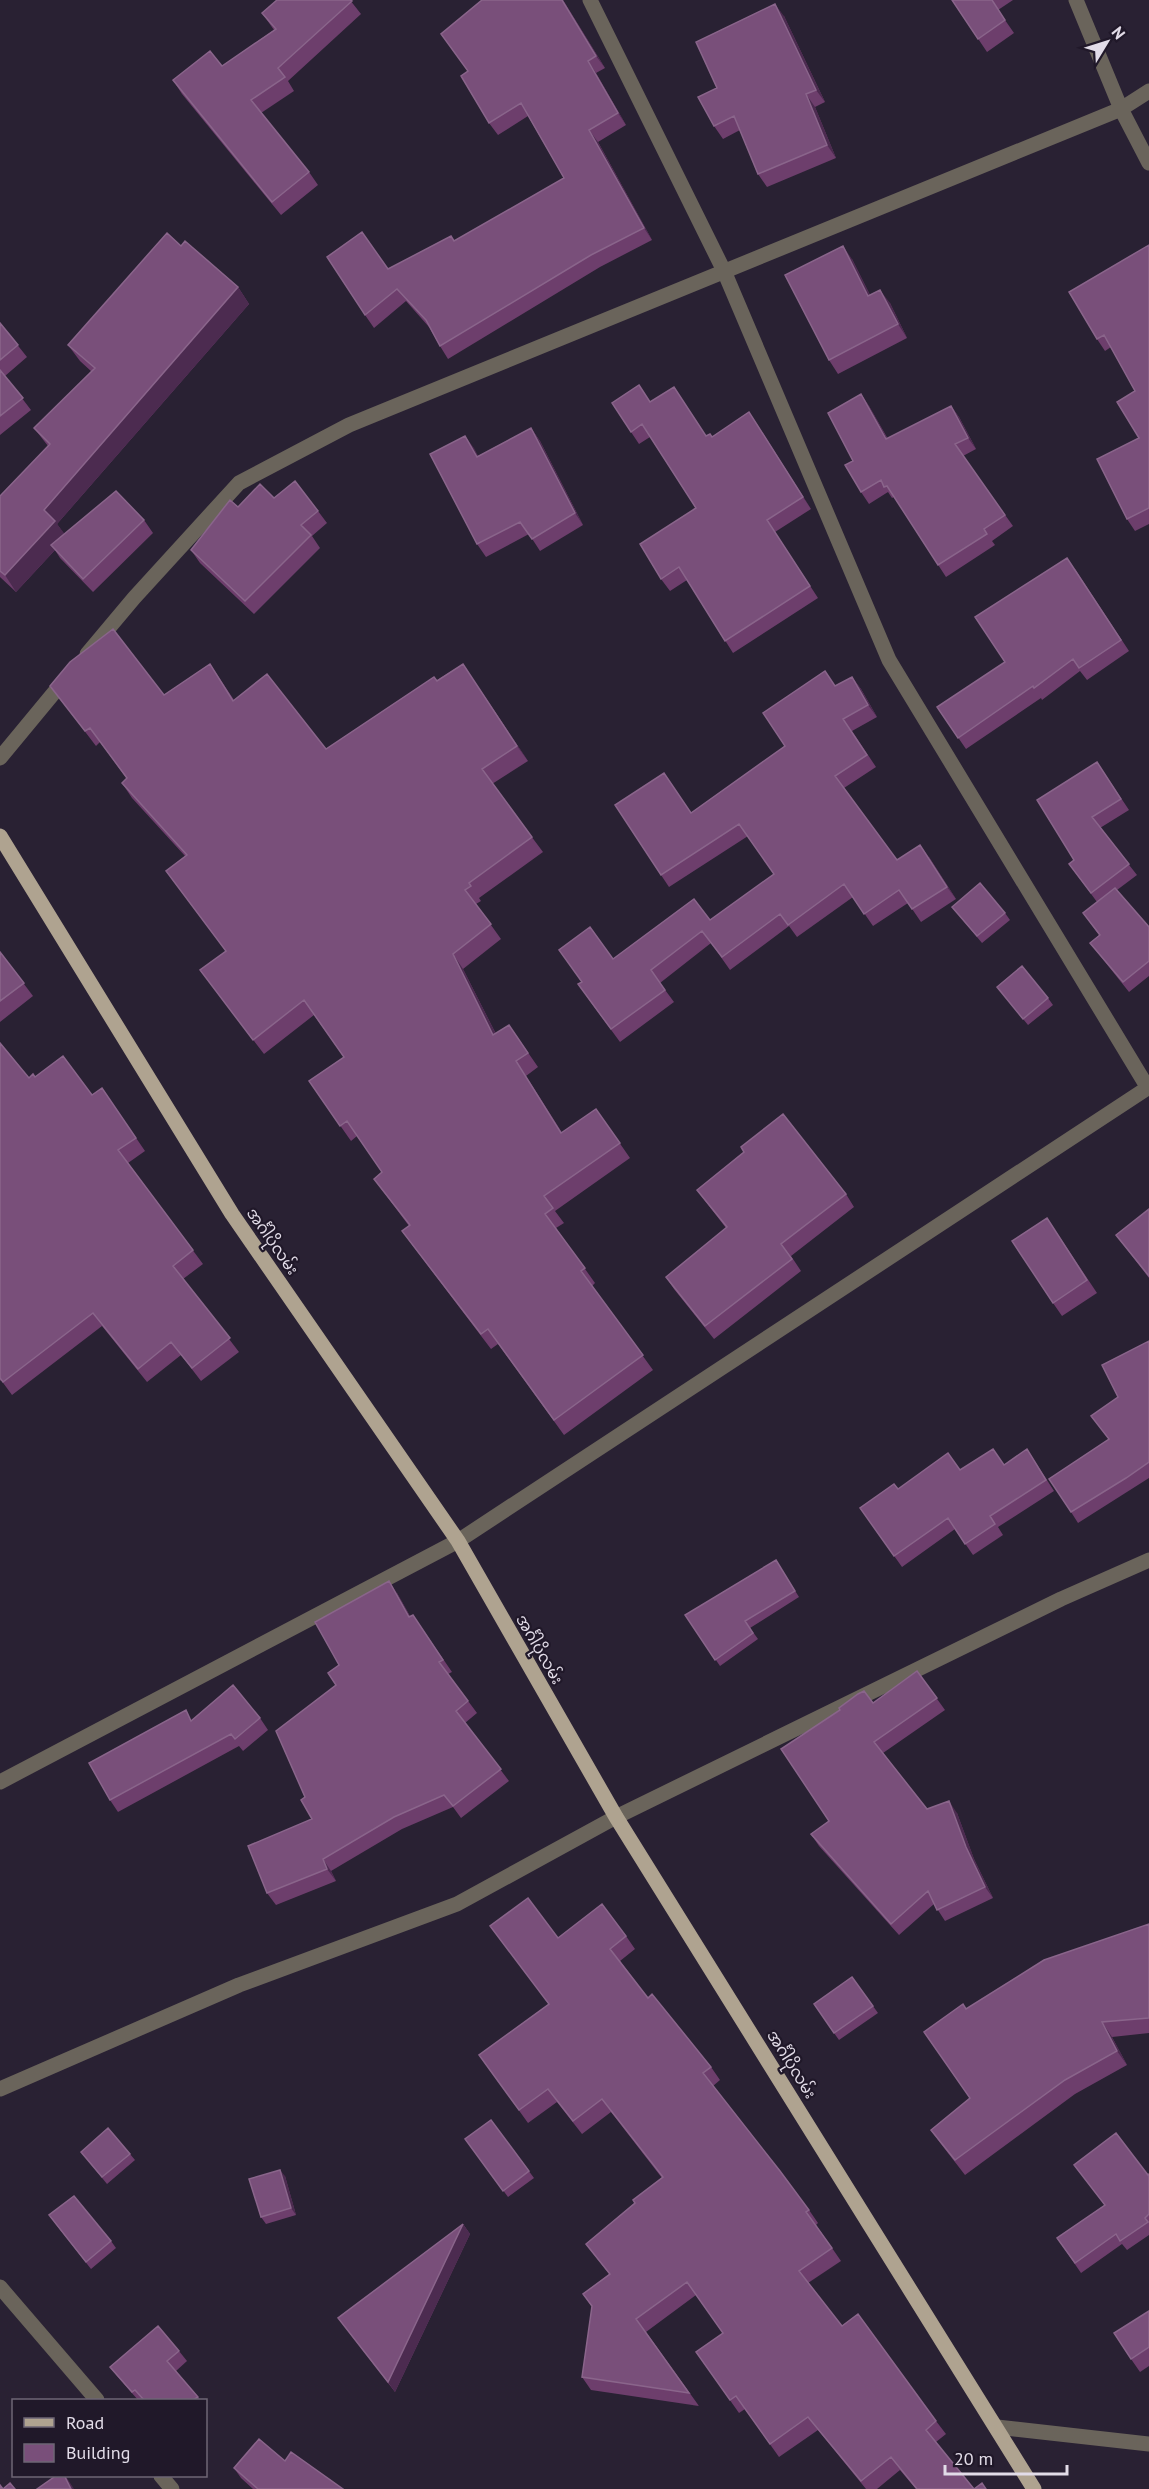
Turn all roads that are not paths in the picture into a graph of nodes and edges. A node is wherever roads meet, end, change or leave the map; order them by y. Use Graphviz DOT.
graph roads {
  1 [pos="590,0"];
  2 [pos="1076,0"];
  3 [pos="1149,91"];
  4 [pos="1121,109"];
  5 [pos="1149,163"];
  6 [pos="724,271"];
  7 [pos="0,758"];
  8 [pos="0,836"];
  9 [pos="1148,1088"];
  10 [pos="458,1541"];
  11 [pos="1149,1560"];
  12 [pos="0,1782"];
  13 [pos="616,1817"];
  14 [pos="0,2089"];
  15 [pos="0,2287"];
  16 [pos="96,2399"];
  17 [pos="997,2427"];
  18 [pos="1149,2444"];
  19 [pos="163,2477"];
  20 [pos="172,2489"];
  21 [pos="1034,2489"];
  1 -- 6 [label="street"];
  2 -- 4 [label="street"];
  3 -- 4 [label="street"];
  4 -- 5 [label="street"];
  4 -- 6 [label="street"];
  6 -- 7 [label="street"];
  6 -- 9 [label="street"];
  8 -- 10 [label="main road, အင်္ဂါပိုလမ်း"];
  9 -- 10 [label="street"];
  10 -- 12 [label="street"];
  10 -- 13 [label="main road, အင်္ဂါပိုလမ်း"];
  11 -- 13 [label="street"];
  13 -- 14 [label="street"];
  13 -- 17 [label="main road, အင်္ဂါပိုလမ်း"];
  15 -- 16 [label="street"];
  17 -- 18 [label="street"];
  17 -- 21 [label="main road, အင်္ဂါပိုလမ်း"];
  19 -- 20 [label="street"];
}
